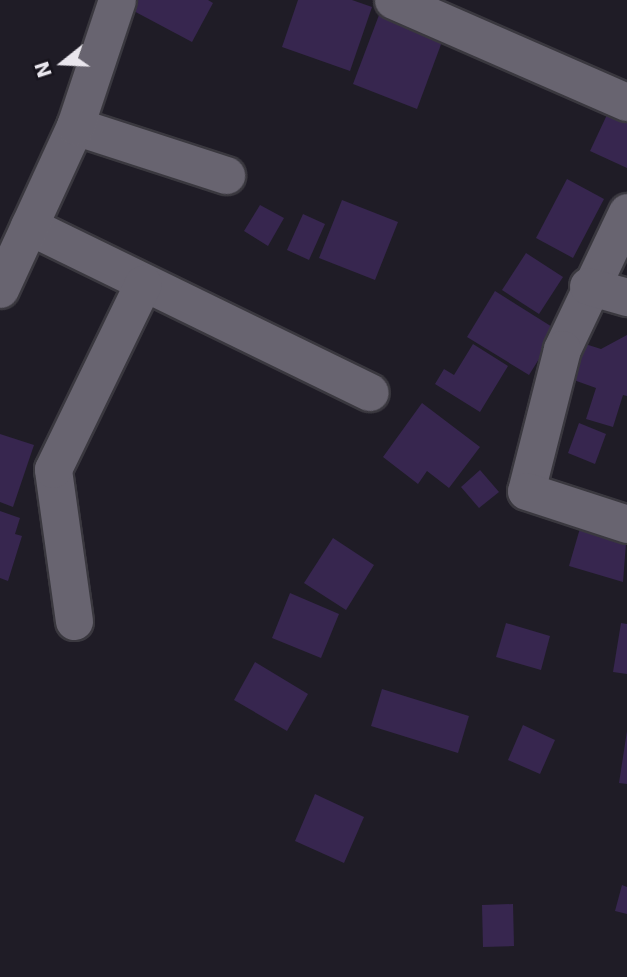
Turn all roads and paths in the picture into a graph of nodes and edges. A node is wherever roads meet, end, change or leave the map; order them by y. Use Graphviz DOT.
graph roads {
  1 [pos="117,0"];
  2 [pos="393,0"];
  3 [pos="627,102"];
  4 [pos="75,126"];
  5 [pos="226,174"];
  6 [pos="627,212"];
  7 [pos="29,226"];
  8 [pos="142,284"];
  9 [pos="589,286"];
  10 [pos="0,289"];
  11 [pos="627,297"];
  12 [pos="370,392"];
  13 [pos="627,524"];
  14 [pos="74,621"];
  1 -- 4 [label="street"];
  2 -- 3 [label="street"];
  4 -- 5 [label="street"];
  4 -- 7 [label="street"];
  6 -- 9 [label="street"];
  7 -- 8 [label="street"];
  7 -- 10 [label="street"];
  8 -- 12 [label="street"];
  8 -- 14 [label="street"];
  9 -- 11 [label="street"];
  9 -- 13 [label="street"];
}
